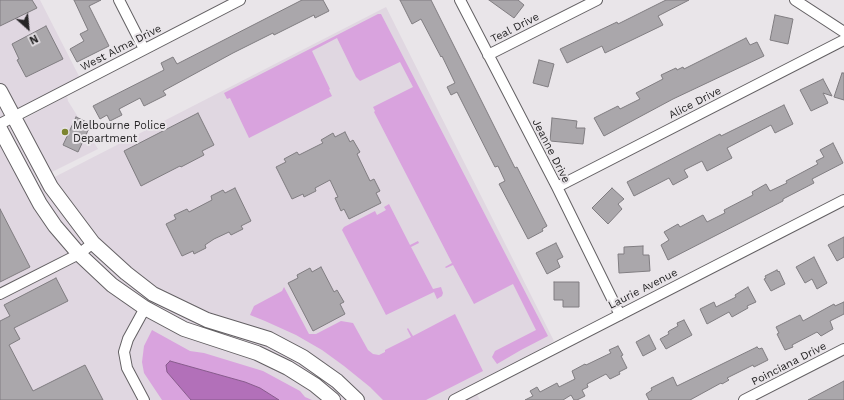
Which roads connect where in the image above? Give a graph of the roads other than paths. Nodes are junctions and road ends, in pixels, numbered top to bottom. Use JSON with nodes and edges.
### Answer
{"nodes":[{"id":1,"x":119,"y":0,"type":"edge"},
{"id":2,"x":240,"y":0,"type":"edge"},
{"id":3,"x":460,"y":0,"type":"edge"},
{"id":4,"x":597,"y":0,"type":"edge"},
{"id":5,"x":795,"y":0,"type":"edge"},
{"id":6,"x":844,"y":32,"type":"edge"},
{"id":7,"x":844,"y":40,"type":"edge"},
{"id":8,"x":144,"y":49,"type":"junction"},
{"id":9,"x":488,"y":55,"type":"junction"},
{"id":10,"x":0,"y":91,"type":"edge"},
{"id":11,"x":14,"y":117,"type":"junction"},
{"id":12,"x":0,"y":124,"type":"edge"},
{"id":13,"x":0,"y":129,"type":"edge"},
{"id":14,"x":557,"y":187,"type":"junction"},
{"id":15,"x":844,"y":200,"type":"edge"},
{"id":16,"x":93,"y":243,"type":"junction"},
{"id":17,"x":79,"y":254,"type":"junction"},
{"id":18,"x":0,"y":294,"type":"edge"},
{"id":19,"x":145,"y":308,"type":"junction"},
{"id":20,"x":620,"y":315,"type":"junction"},
{"id":21,"x":844,"y":348,"type":"edge"},
{"id":22,"x":144,"y":400,"type":"edge"},
{"id":23,"x":333,"y":400,"type":"edge"},
{"id":24,"x":357,"y":400,"type":"edge"},
{"id":25,"x":454,"y":400,"type":"edge"},
{"id":26,"x":744,"y":400,"type":"edge"}],
"edges":[{"from":1,"to":8,"type":"street"},
{"from":2,"to":8,"type":"street","name":"West Alma Drive"},
{"from":3,"to":9,"type":"street","name":"Jeanne Drive"},
{"from":4,"to":9,"type":"street","name":"Teal Drive"},
{"from":5,"to":6,"type":"street"},
{"from":7,"to":14,"type":"street","name":"Alice Drive"},
{"from":8,"to":11,"type":"street","name":"West Alma Drive"},
{"from":9,"to":14,"type":"street","name":"Jeanne Drive"},
{"from":10,"to":11,"type":"main road"},
{"from":11,"to":12,"type":"street","name":"West Alma Drive"},
{"from":11,"to":16,"type":"main road"},
{"from":13,"to":17,"type":"main road"},
{"from":14,"to":20,"type":"street","name":"Jeanne Drive"},
{"from":15,"to":20,"type":"street","name":"Laurie Avenue"},
{"from":16,"to":17,"type":"street"},
{"from":16,"to":24,"type":"main road"},
{"from":17,"to":18,"type":"street"},
{"from":17,"to":19,"type":"main road"},
{"from":19,"to":22,"type":"street"},
{"from":19,"to":23,"type":"main road"},
{"from":20,"to":25,"type":"street","name":"Laurie Avenue"},
{"from":21,"to":26,"type":"street","name":"Poinciana Drive"}]}
